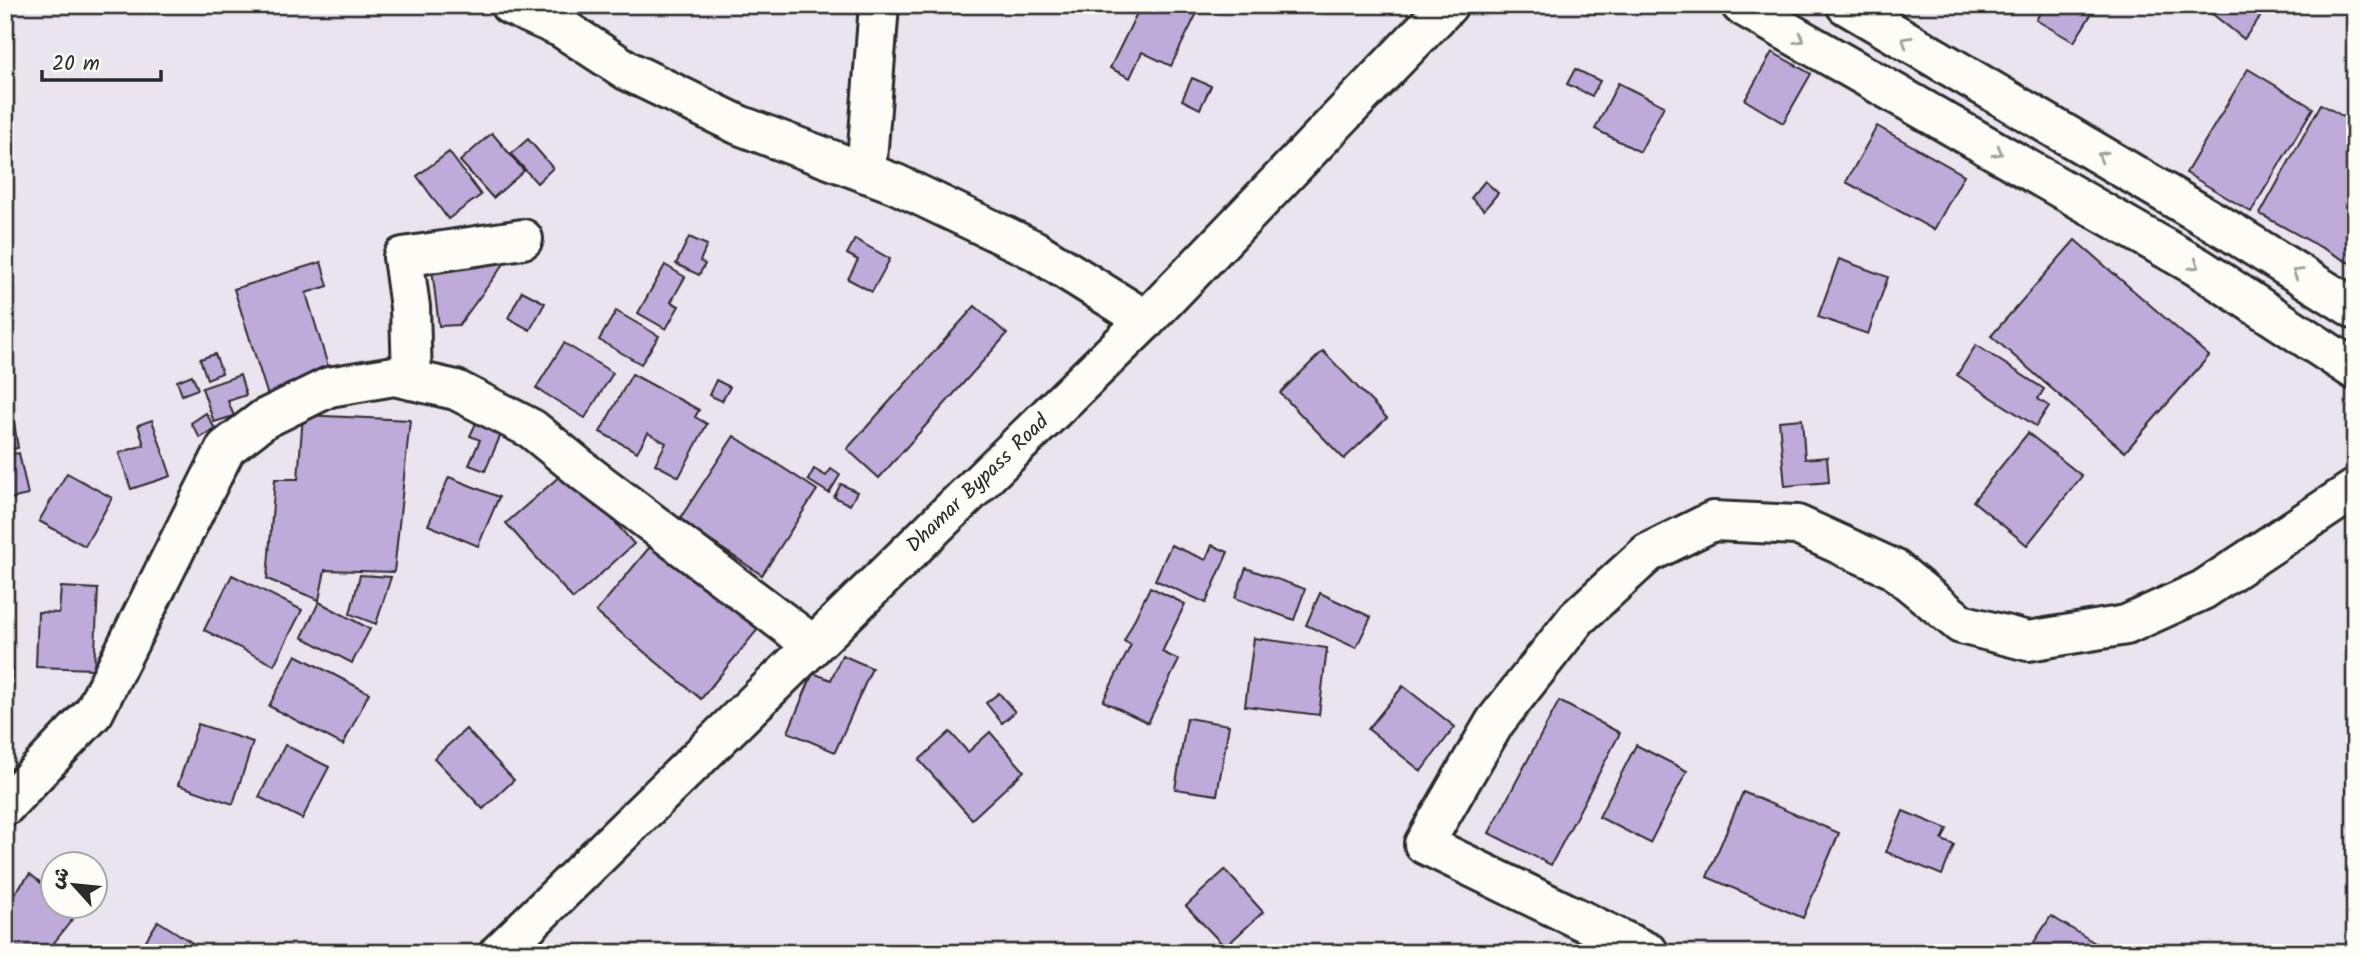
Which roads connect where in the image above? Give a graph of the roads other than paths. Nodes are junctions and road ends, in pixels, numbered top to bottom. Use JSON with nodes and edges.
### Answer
{"nodes":[{"id":1,"x":510,"y":5,"type":"edge"},
{"id":2,"x":878,"y":5,"type":"edge"},
{"id":3,"x":1448,"y":5,"type":"edge"},
{"id":4,"x":1741,"y":5,"type":"edge"},
{"id":5,"x":1846,"y":5,"type":"edge"},
{"id":6,"x":866,"y":173,"type":"junction"},
{"id":7,"x":523,"y":239,"type":"dead end"},
{"id":8,"x":2355,"y":309,"type":"edge"},
{"id":9,"x":1146,"y":320,"type":"junction"},
{"id":10,"x":2355,"y":370,"type":"edge"},
{"id":11,"x":412,"y":380,"type":"junction"},
{"id":12,"x":2355,"y":489,"type":"edge"},
{"id":13,"x":813,"y":645,"type":"junction"},
{"id":14,"x":5,"y":806,"type":"edge"},
{"id":15,"x":499,"y":953,"type":"edge"},
{"id":16,"x":1649,"y":953,"type":"edge"}],
"edges":[{"from":1,"to":6,"type":"street"},
{"from":2,"to":6,"type":"street"},
{"from":3,"to":9,"type":"street","name":"Dhamar Bypass Road"},
{"from":4,"to":10,"type":"street","one_way":true},
{"from":8,"to":5,"type":"street","one_way":true},
{"from":6,"to":9,"type":"street"},
{"from":7,"to":11,"type":"street"},
{"from":9,"to":13,"type":"street","name":"Dhamar Bypass Road"},
{"from":11,"to":13,"type":"street"},
{"from":11,"to":14,"type":"street"},
{"from":12,"to":16,"type":"street"},
{"from":13,"to":15,"type":"street","name":"Dhamar Bypass Road"}]}
